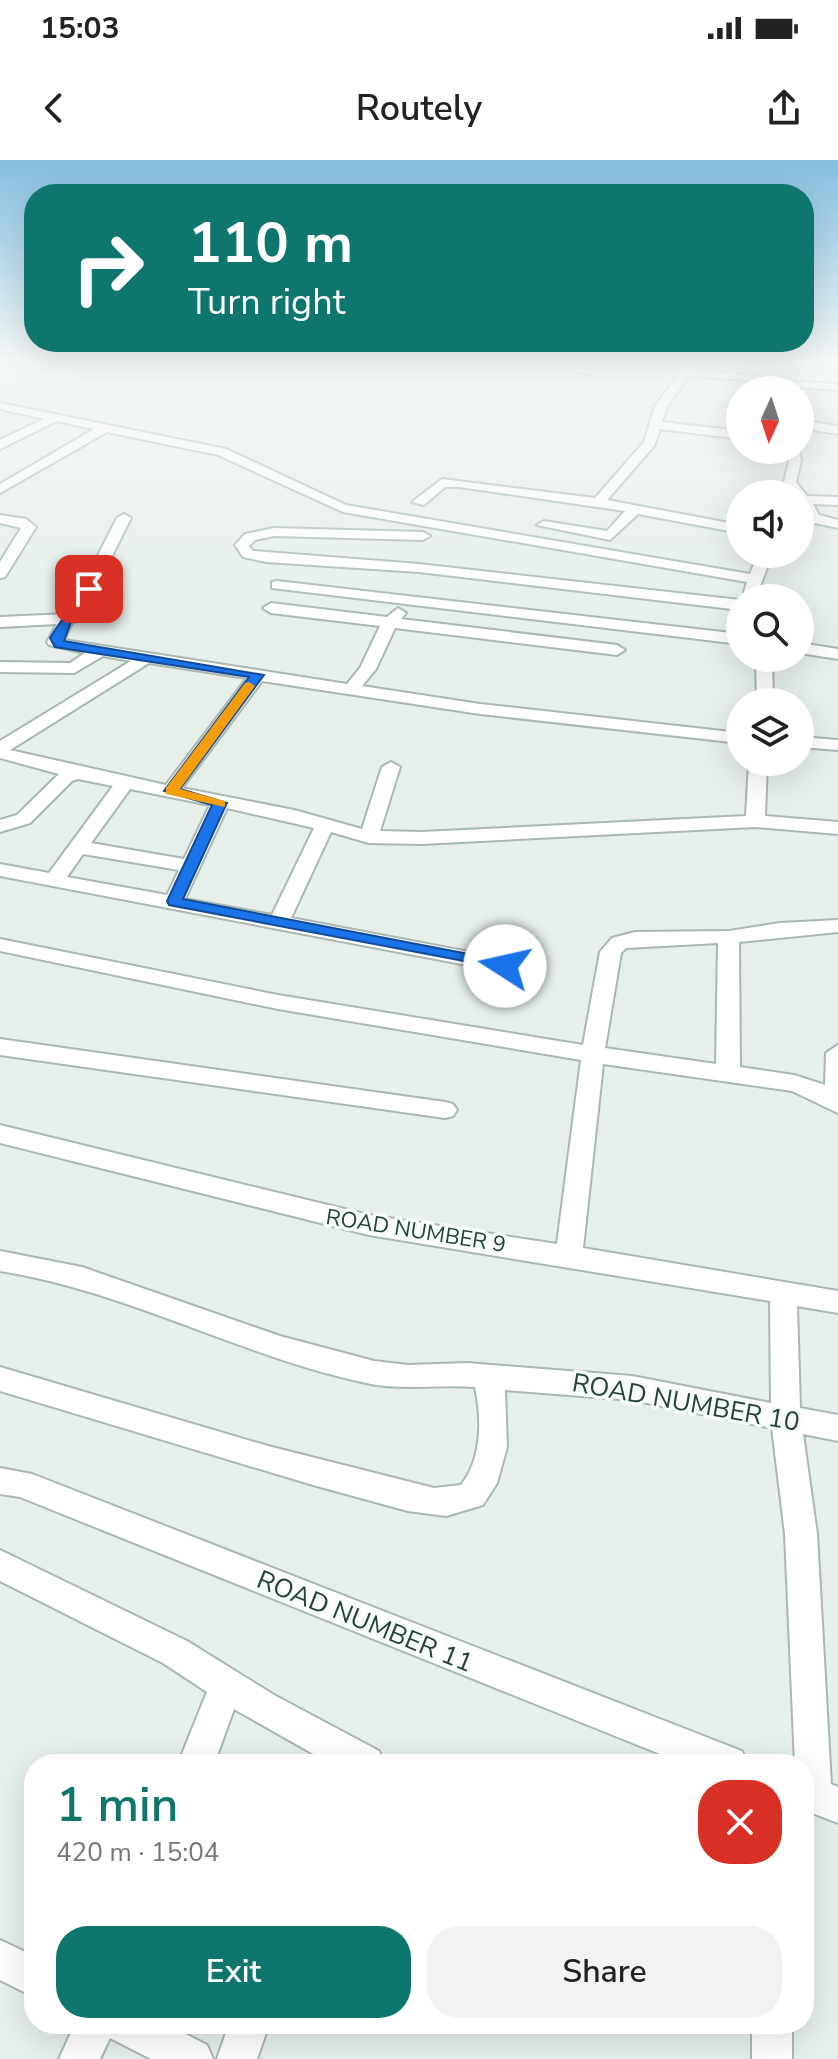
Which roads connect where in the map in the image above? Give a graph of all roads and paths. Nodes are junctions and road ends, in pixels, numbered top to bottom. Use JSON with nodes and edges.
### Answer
{"nodes":[{"id":1,"x":74,"y":446,"type":"edge"},
{"id":2,"x":178,"y":446,"type":"edge"},
{"id":3,"x":648,"y":446,"type":"edge"},
{"id":4,"x":0,"y":489,"type":"edge"},
{"id":5,"x":814,"y":498,"type":"edge"},
{"id":6,"x":838,"y":501,"type":"edge"},
{"id":7,"x":419,"y":502,"type":"dead end"},
{"id":8,"x":597,"y":503,"type":"junction"},
{"id":9,"x":633,"y":511,"type":"junction"},
{"id":10,"x":124,"y":518,"type":"dead end"},
{"id":11,"x":814,"y":518,"type":"edge"},
{"id":12,"x":0,"y":519,"type":"edge"},
{"id":13,"x":838,"y":524,"type":"edge"},
{"id":14,"x":544,"y":525,"type":"dead end"},
{"id":15,"x":726,"y":527,"type":"edge"},
{"id":16,"x":428,"y":530,"type":"junction"},
{"id":17,"x":419,"y":568,"type":"junction"},
{"id":18,"x":758,"y":568,"type":"edge"},
{"id":19,"x":0,"y":574,"type":"edge"},
{"id":20,"x":753,"y":579,"type":"junction"},
{"id":21,"x":752,"y":584,"type":"edge"},
{"id":22,"x":277,"y":585,"type":"dead end"},
{"id":23,"x":409,"y":599,"type":"junction"},
{"id":24,"x":726,"y":603,"type":"edge"},
{"id":25,"x":271,"y":608,"type":"dead end"},
{"id":26,"x":66,"y":620,"type":"junction"},
{"id":27,"x":390,"y":621,"type":"junction"},
{"id":28,"x":0,"y":622,"type":"edge"},
{"id":29,"x":726,"y":637,"type":"edge"},
{"id":30,"x":101,"y":650,"type":"junction"},
{"id":31,"x":617,"y":650,"type":"dead end"},
{"id":32,"x":814,"y":650,"type":"edge"},
{"id":33,"x":838,"y":654,"type":"edge"},
{"id":34,"x":150,"y":656,"type":"junction"},
{"id":35,"x":0,"y":667,"type":"edge"},
{"id":36,"x":258,"y":675,"type":"junction"},
{"id":37,"x":350,"y":690,"type":"junction"},
{"id":38,"x":726,"y":737,"type":"edge"},
{"id":39,"x":814,"y":743,"type":"edge"},
{"id":40,"x":838,"y":745,"type":"edge"},
{"id":41,"x":0,"y":751,"type":"edge"},
{"id":42,"x":391,"y":767,"type":"dead end"},
{"id":43,"x":77,"y":773,"type":"junction"},
{"id":44,"x":757,"y":776,"type":"edge"},
{"id":45,"x":126,"y":781,"type":"junction"},
{"id":46,"x":171,"y":791,"type":"junction"},
{"id":47,"x":220,"y":803,"type":"junction"},
{"id":48,"x":755,"y":821,"type":"junction"},
{"id":49,"x":325,"y":825,"type":"junction"},
{"id":50,"x":0,"y":826,"type":"edge"},
{"id":51,"x":838,"y":828,"type":"edge"},
{"id":52,"x":369,"y":837,"type":"junction"},
{"id":53,"x":78,"y":847,"type":"junction"},
{"id":54,"x":191,"y":866,"type":"junction"},
{"id":55,"x":0,"y":870,"type":"edge"},
{"id":56,"x":55,"y":879,"type":"junction"},
{"id":57,"x":174,"y":901,"type":"junction"},
{"id":58,"x":278,"y":923,"type":"junction"},
{"id":59,"x":838,"y":926,"type":"edge"},
{"id":60,"x":729,"y":937,"type":"junction"},
{"id":61,"x":0,"y":945,"type":"edge"},
{"id":62,"x":530,"y":970,"type":"dead end"},
{"id":63,"x":0,"y":1047,"type":"edge"},
{"id":64,"x":838,"y":1053,"type":"edge"},
{"id":65,"x":593,"y":1054,"type":"junction"},
{"id":66,"x":728,"y":1074,"type":"junction"},
{"id":67,"x":837,"y":1104,"type":"edge"},
{"id":68,"x":445,"y":1110,"type":"dead end"},
{"id":69,"x":0,"y":1134,"type":"edge"},
{"id":70,"x":569,"y":1256,"type":"junction"},
{"id":71,"x":0,"y":1261,"type":"edge"},
{"id":72,"x":783,"y":1292,"type":"junction"},
{"id":73,"x":838,"y":1302,"type":"edge"},
{"id":74,"x":486,"y":1377,"type":"junction"},
{"id":75,"x":0,"y":1379,"type":"edge"},
{"id":76,"x":786,"y":1418,"type":"junction"},
{"id":77,"x":838,"y":1428,"type":"edge"},
{"id":78,"x":0,"y":1481,"type":"edge"},
{"id":79,"x":0,"y":1565,"type":"edge"},
{"id":80,"x":227,"y":1684,"type":"junction"},
{"id":81,"x":200,"y":1754,"type":"edge"},
{"id":82,"x":342,"y":1754,"type":"edge"},
{"id":83,"x":704,"y":1754,"type":"edge"},
{"id":84,"x":819,"y":1797,"type":"edge"},
{"id":85,"x":0,"y":1959,"type":"edge"},
{"id":86,"x":24,"y":1972,"type":"edge"},
{"id":87,"x":91,"y":2034,"type":"edge"},
{"id":88,"x":144,"y":2034,"type":"edge"},
{"id":89,"x":246,"y":2034,"type":"edge"},
{"id":90,"x":772,"y":2034,"type":"edge"},
{"id":91,"x":79,"y":2059,"type":"edge"},
{"id":92,"x":193,"y":2059,"type":"edge"},
{"id":93,"x":237,"y":2059,"type":"edge"},
{"id":94,"x":772,"y":2059,"type":"edge"}],
"edges":[{"from":1,"to":4,"type":"street"},
{"from":2,"to":16,"type":"street"},
{"from":3,"to":8,"type":"street"},
{"from":5,"to":6,"type":"street"},
{"from":7,"to":8,"type":"street"},
{"from":8,"to":9,"type":"street"},
{"from":9,"to":14,"type":"street"},
{"from":9,"to":15,"type":"street"},
{"from":10,"to":26,"type":"street"},
{"from":11,"to":13,"type":"street"},
{"from":12,"to":19,"type":"street"},
{"from":16,"to":17,"type":"street"},
{"from":16,"to":17,"type":"street"},
{"from":16,"to":20,"type":"street"},
{"from":17,"to":23,"type":"street"},
{"from":17,"to":24,"type":"street"},
{"from":18,"to":20,"type":"street"},
{"from":20,"to":21,"type":"street"},
{"from":22,"to":23,"type":"street"},
{"from":23,"to":27,"type":"street"},
{"from":23,"to":29,"type":"street"},
{"from":25,"to":27,"type":"street"},
{"from":26,"to":28,"type":"street"},
{"from":26,"to":30,"type":"street"},
{"from":27,"to":31,"type":"street"},
{"from":27,"to":37,"type":"street"},
{"from":30,"to":34,"type":"street"},
{"from":30,"to":35,"type":"street"},
{"from":32,"to":33,"type":"street"},
{"from":34,"to":36,"type":"street"},
{"from":34,"to":41,"type":"street"},
{"from":36,"to":37,"type":"street"},
{"from":36,"to":46,"type":"street"},
{"from":37,"to":38,"type":"street"},
{"from":39,"to":40,"type":"street"},
{"from":41,"to":43,"type":"street"},
{"from":42,"to":52,"type":"street"},
{"from":43,"to":45,"type":"street"},
{"from":43,"to":50,"type":"street"},
{"from":44,"to":48,"type":"street"},
{"from":45,"to":46,"type":"street"},
{"from":45,"to":53,"type":"street"},
{"from":46,"to":47,"type":"street"},
{"from":47,"to":49,"type":"street"},
{"from":47,"to":54,"type":"street"},
{"from":48,"to":51,"type":"street"},
{"from":48,"to":52,"type":"street"},
{"from":49,"to":52,"type":"street"},
{"from":49,"to":58,"type":"street"},
{"from":53,"to":54,"type":"street"},
{"from":53,"to":56,"type":"street"},
{"from":54,"to":57,"type":"street"},
{"from":55,"to":56,"type":"street"},
{"from":56,"to":57,"type":"street"},
{"from":57,"to":58,"type":"street"},
{"from":58,"to":62,"type":"street"},
{"from":59,"to":60,"type":"street"},
{"from":60,"to":65,"type":"street"},
{"from":60,"to":66,"type":"street"},
{"from":61,"to":65,"type":"street"},
{"from":63,"to":68,"type":"street"},
{"from":64,"to":67,"type":"street"},
{"from":65,"to":66,"type":"street"},
{"from":65,"to":70,"type":"street"},
{"from":66,"to":67,"type":"street"},
{"from":69,"to":70,"type":"street","name":"ROAD NUMBER 9"},
{"from":70,"to":72,"type":"street","name":"ROAD NUMBER 9"},
{"from":71,"to":74,"type":"street","name":"ROAD NUMBER 10"},
{"from":72,"to":73,"type":"street","name":"ROAD NUMBER 9"},
{"from":72,"to":76,"type":"street"},
{"from":74,"to":75,"type":"street"},
{"from":74,"to":76,"type":"street","name":"ROAD NUMBER 10"},
{"from":76,"to":77,"type":"street","name":"ROAD NUMBER 10"},
{"from":76,"to":84,"type":"street"},
{"from":78,"to":83,"type":"street","name":"ROAD NUMBER 11"},
{"from":79,"to":80,"type":"street"},
{"from":80,"to":81,"type":"street"},
{"from":80,"to":82,"type":"street"},
{"from":85,"to":86,"type":"street"},
{"from":87,"to":91,"type":"street"},
{"from":88,"to":92,"type":"street"},
{"from":89,"to":93,"type":"street"},
{"from":90,"to":94,"type":"street"}]}
